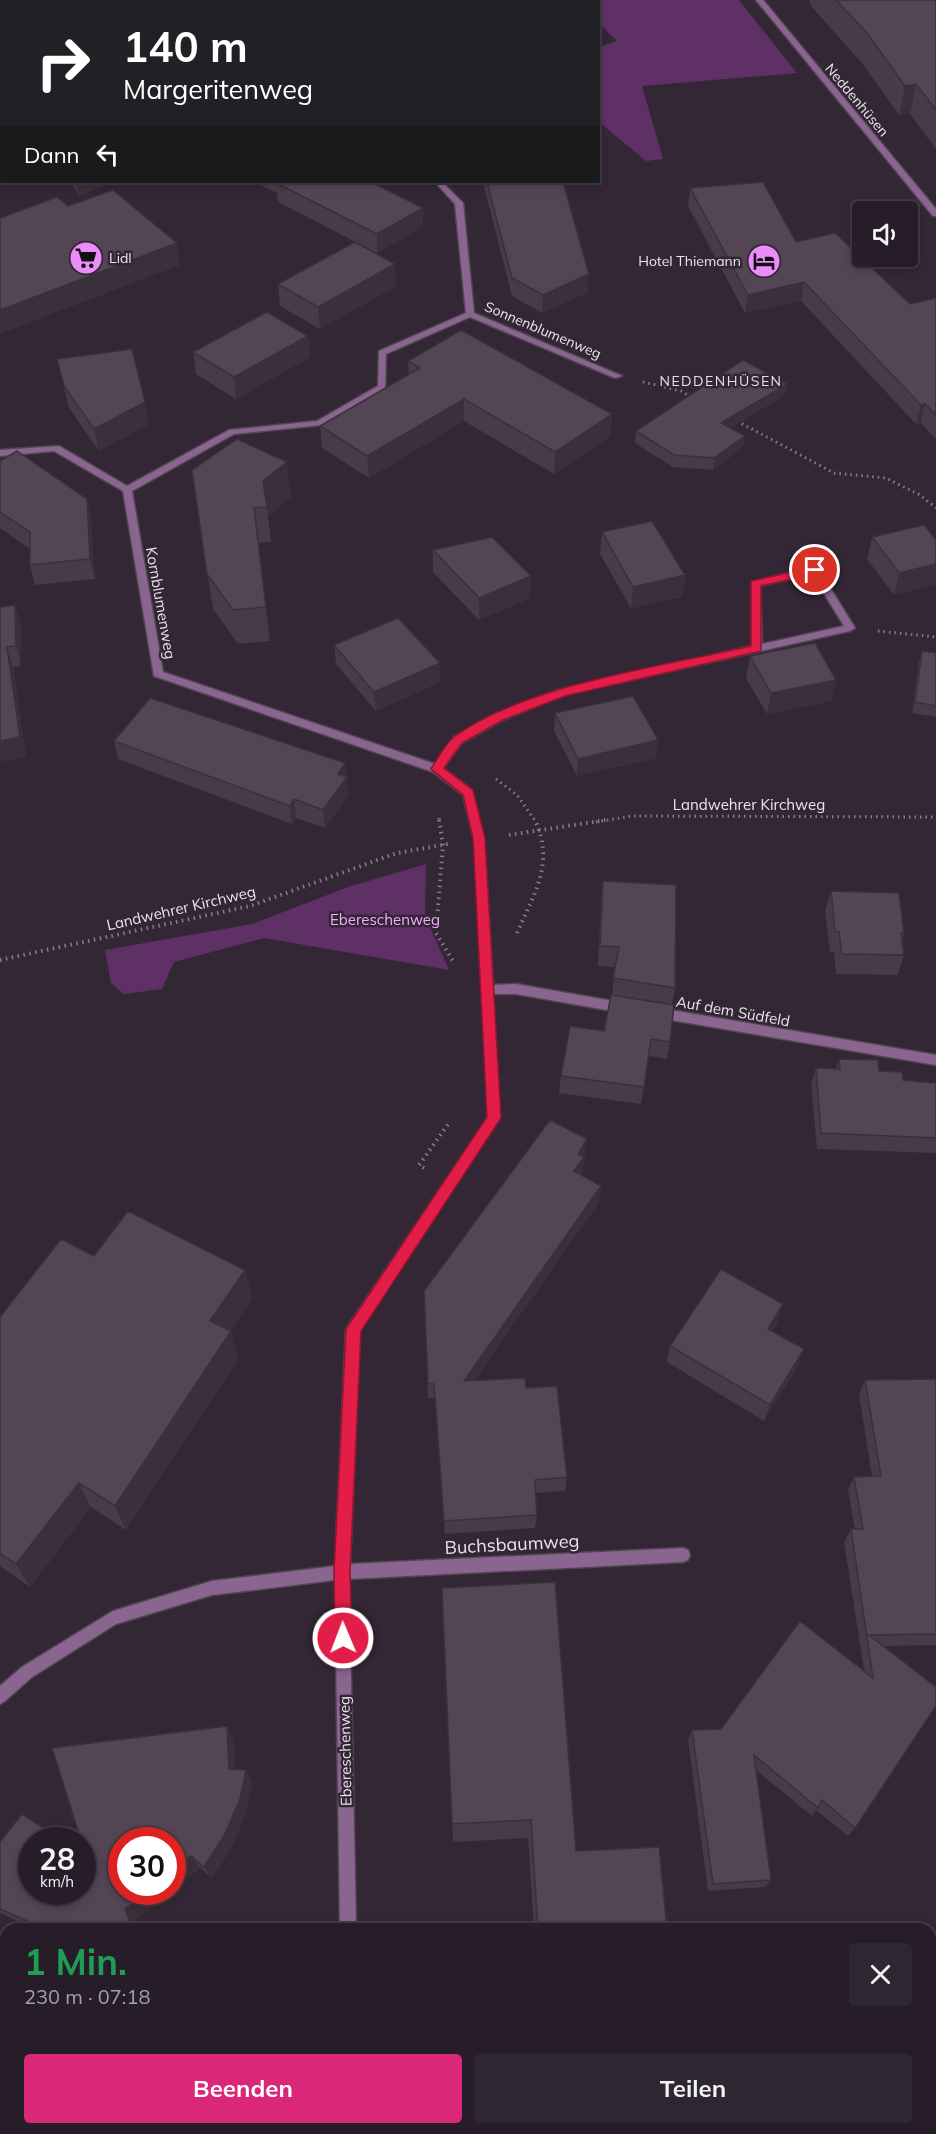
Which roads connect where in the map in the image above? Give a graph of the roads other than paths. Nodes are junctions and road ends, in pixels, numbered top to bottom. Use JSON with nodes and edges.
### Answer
{"nodes":[{"id":1,"x":759,"y":0,"type":"edge"},
{"id":2,"x":439,"y":183,"type":"edge"},
{"id":3,"x":936,"y":214,"type":"edge"},
{"id":4,"x":470,"y":314,"type":"junction"},
{"id":5,"x":618,"y":376,"type":"road end"},
{"id":6,"x":0,"y":453,"type":"edge"},
{"id":7,"x":128,"y":490,"type":"junction"},
{"id":8,"x":757,"y":649,"type":"junction"},
{"id":9,"x":437,"y":769,"type":"junction"},
{"id":10,"x":489,"y":990,"type":"junction"},
{"id":11,"x":936,"y":1060,"type":"edge"},
{"id":12,"x":683,"y":1555,"type":"dead end"},
{"id":13,"x":342,"y":1572,"type":"junction"},
{"id":14,"x":0,"y":1696,"type":"edge"},
{"id":15,"x":348,"y":1923,"type":"edge"}],
"edges":[{"from":1,"to":3,"type":"street","name":"Neddenhüsen"},
{"from":2,"to":4,"type":"street"},
{"from":4,"to":5,"type":"street","name":"Sonnenblumenweg"},
{"from":4,"to":7,"type":"street","name":"Sonnenblumenweg"},
{"from":6,"to":7,"type":"street"},
{"from":7,"to":9,"type":"street","name":"Kornblumenweg"},
{"from":8,"to":8,"type":"street"},
{"from":8,"to":9,"type":"street"},
{"from":9,"to":10,"type":"street","name":"Ebereschenweg"},
{"from":10,"to":11,"type":"street","name":"Auf dem Südfeld"},
{"from":10,"to":13,"type":"street","name":"Ebereschenweg"},
{"from":12,"to":13,"type":"street","name":"Buchsbaumweg"},
{"from":13,"to":14,"type":"street","name":"Buchsbaumweg"},
{"from":13,"to":15,"type":"street","name":"Ebereschenweg"}]}
